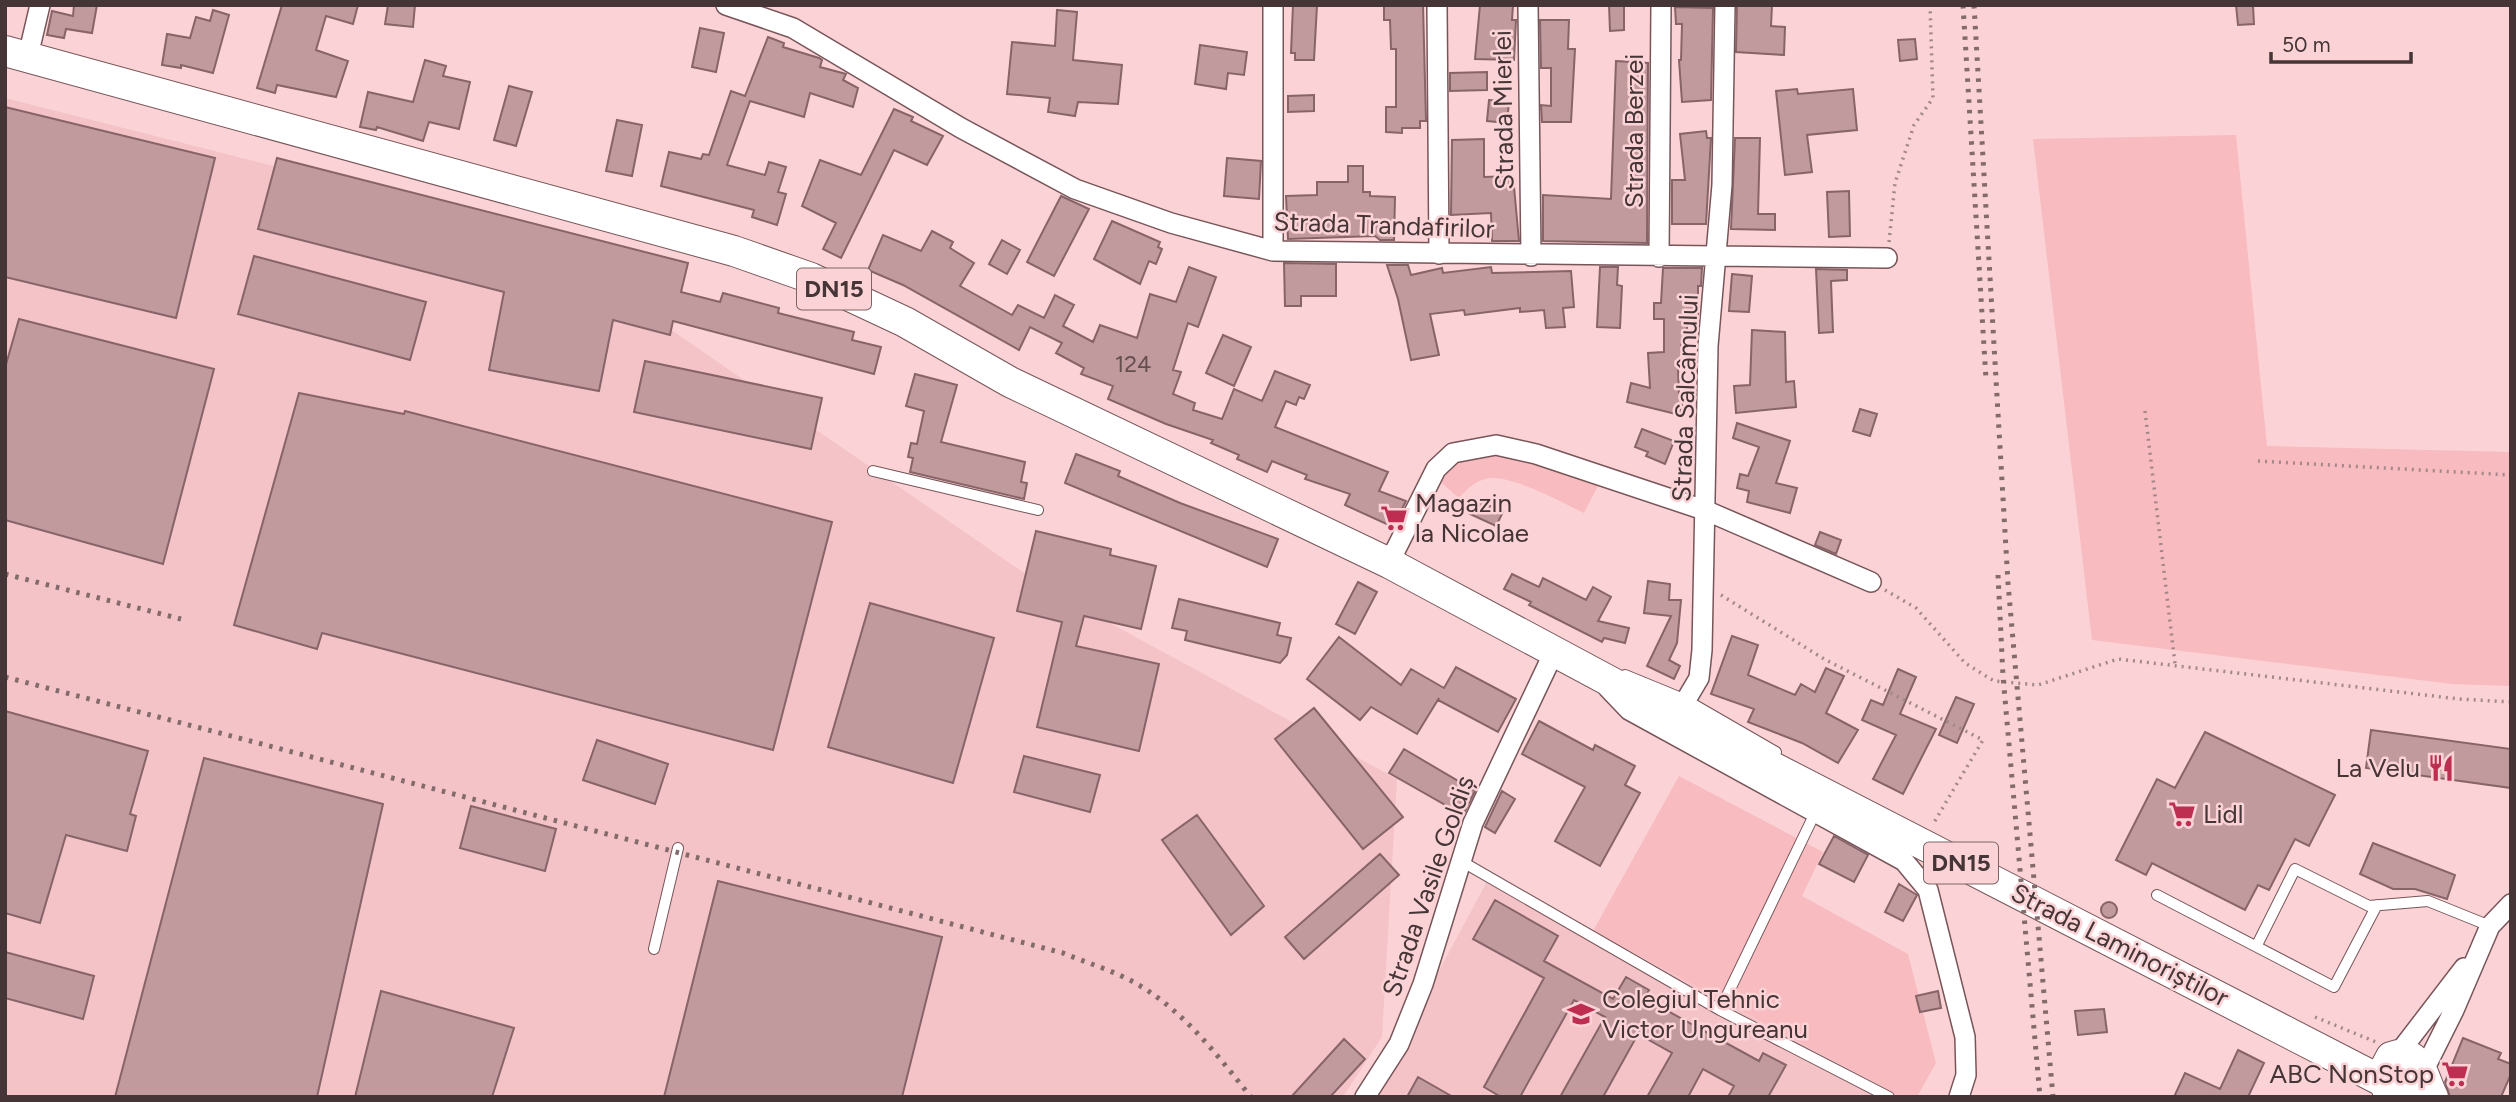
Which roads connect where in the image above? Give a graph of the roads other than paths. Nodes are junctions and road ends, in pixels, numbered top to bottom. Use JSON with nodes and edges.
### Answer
{"nodes":[{"id":1,"x":40,"y":5,"type":"edge"},
{"id":2,"x":726,"y":5,"type":"edge"},
{"id":3,"x":1273,"y":5,"type":"edge"},
{"id":4,"x":1437,"y":5,"type":"edge"},
{"id":5,"x":1528,"y":5,"type":"edge"},
{"id":6,"x":1661,"y":5,"type":"edge"},
{"id":7,"x":1725,"y":5,"type":"edge"},
{"id":8,"x":17,"y":54,"type":"edge"},
{"id":9,"x":1273,"y":251,"type":"junction"},
{"id":10,"x":1439,"y":254,"type":"junction"},
{"id":11,"x":1531,"y":256,"type":"junction"},
{"id":12,"x":1659,"y":257,"type":"junction"},
{"id":13,"x":1717,"y":257,"type":"junction"},
{"id":14,"x":1887,"y":258,"type":"road end"},
{"id":15,"x":873,"y":471,"type":"dead end"},
{"id":16,"x":1038,"y":510,"type":"dead end"},
{"id":17,"x":1707,"y":512,"type":"junction"},
{"id":18,"x":1389,"y":563,"type":"junction"},
{"id":19,"x":1871,"y":582,"type":"road end"},
{"id":20,"x":1553,"y":652,"type":"junction"},
{"id":21,"x":1604,"y":678,"type":"junction"},
{"id":22,"x":1691,"y":713,"type":"junction"},
{"id":23,"x":1782,"y":756,"type":"dead end"},
{"id":24,"x":1820,"y":802,"type":"junction"},
{"id":25,"x":678,"y":848,"type":"dead end"},
{"id":26,"x":1460,"y":861,"type":"junction"},
{"id":27,"x":2157,"y":895,"type":"dead end"},
{"id":28,"x":2511,"y":904,"type":"edge"},
{"id":29,"x":2377,"y":905,"type":"junction"},
{"id":30,"x":2490,"y":926,"type":"junction"},
{"id":31,"x":2257,"y":945,"type":"junction"},
{"id":32,"x":2480,"y":948,"type":"junction"},
{"id":33,"x":654,"y":949,"type":"dead end"},
{"id":34,"x":1720,"y":1010,"type":"junction"},
{"id":35,"x":2398,"y":1083,"type":"edge"},
{"id":36,"x":1365,"y":1097,"type":"edge"},
{"id":37,"x":1889,"y":1097,"type":"edge"},
{"id":38,"x":1959,"y":1097,"type":"edge"}],
"edges":[{"from":1,"to":8,"type":"street"},
{"from":2,"to":9,"type":"street","name":"Strada Trandafirilor"},
{"from":3,"to":9,"type":"street"},
{"from":4,"to":10,"type":"street"},
{"from":5,"to":11,"type":"street","name":"Strada Mierlei"},
{"from":6,"to":12,"type":"street","name":"Strada Berzei"},
{"from":7,"to":13,"type":"street","name":"Strada Salcâmului"},
{"from":8,"to":18,"type":"main road","number":"DN15"},
{"from":9,"to":10,"type":"street","name":"Strada Trandafirilor"},
{"from":10,"to":11,"type":"street","name":"Strada Trandafirilor"},
{"from":11,"to":12,"type":"street","name":"Strada Trandafirilor"},
{"from":12,"to":13,"type":"street","name":"Strada Trandafirilor"},
{"from":13,"to":14,"type":"street","name":"Strada Trandafirilor"},
{"from":13,"to":17,"type":"street","name":"Strada Salcâmului"},
{"from":15,"to":16,"type":"lane"},
{"from":17,"to":18,"type":"street"},
{"from":17,"to":19,"type":"street"},
{"from":17,"to":22,"type":"street","name":"Strada Salcâmului"},
{"from":18,"to":20,"type":"main road","number":"DN15"},
{"from":20,"to":21,"type":"main road","number":"DN15"},
{"from":20,"to":26,"type":"street","name":"Strada Vasile Goldiș"},
{"from":21,"to":22,"type":"main road","number":"DN15"},
{"from":21,"to":24,"type":"street"},
{"from":22,"to":23,"type":"lane"},
{"from":22,"to":24,"type":"main road","name":"Strada Laminoriștilor","number":"DN15"},
{"from":24,"to":34,"type":"lane"},
{"from":24,"to":35,"type":"main road","name":"Strada Laminoriștilor","number":"DN15"},
{"from":24,"to":38,"type":"street"},
{"from":25,"to":33,"type":"lane"},
{"from":26,"to":34,"type":"lane"},
{"from":26,"to":36,"type":"street","name":"Strada Vasile Goldiș"},
{"from":27,"to":31,"type":"lane"},
{"from":28,"to":30,"type":"street"},
{"from":29,"to":30,"type":"lane"},
{"from":29,"to":31,"type":"lane"},
{"from":29,"to":31,"type":"lane"},
{"from":30,"to":32,"type":"street"},
{"from":32,"to":35,"type":"street"},
{"from":32,"to":35,"type":"street"},
{"from":34,"to":37,"type":"lane"}]}
